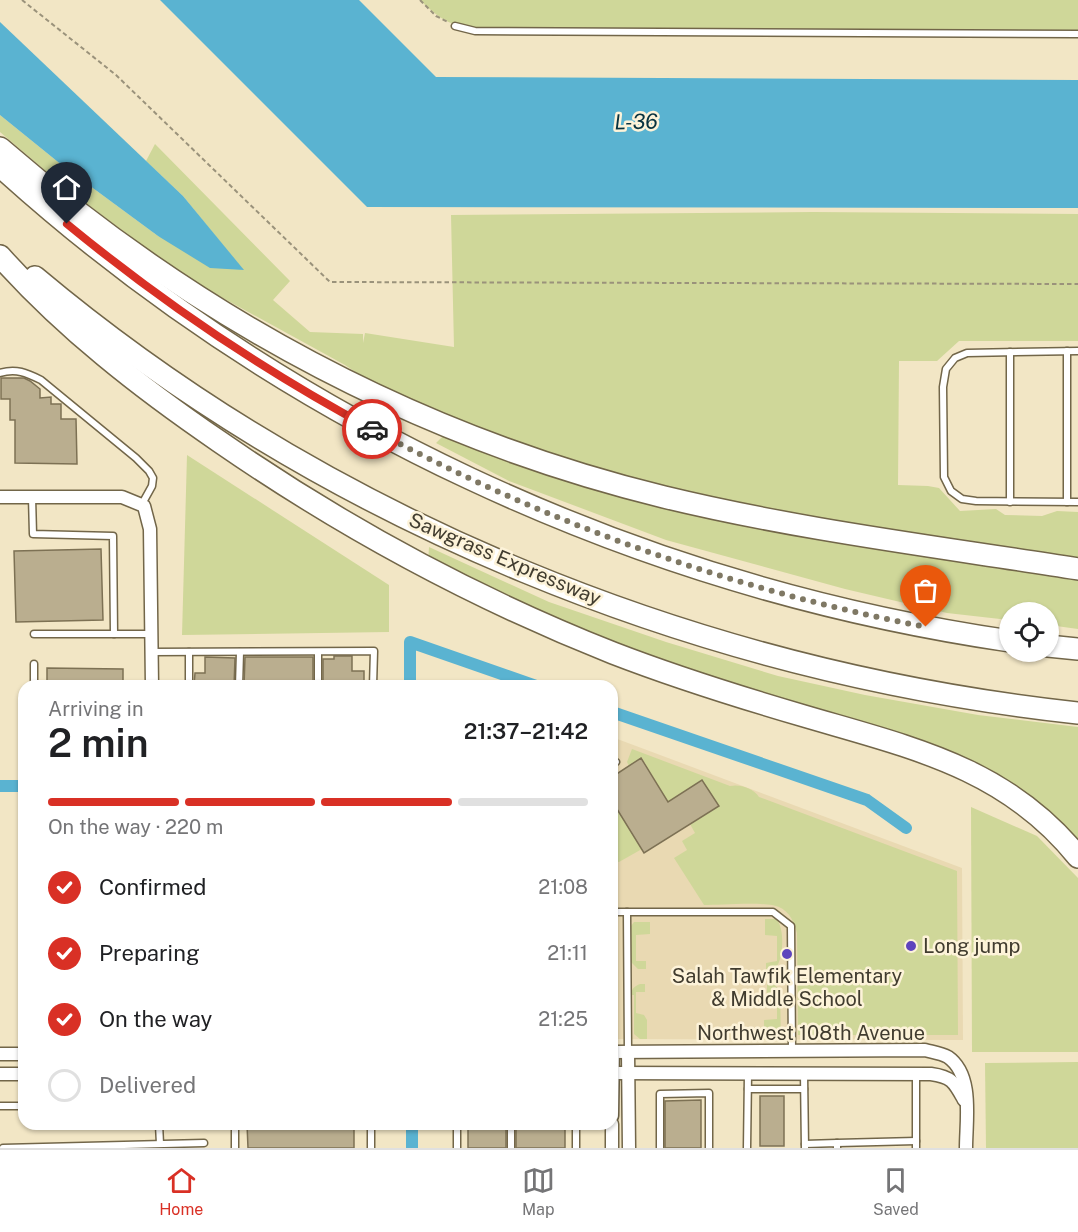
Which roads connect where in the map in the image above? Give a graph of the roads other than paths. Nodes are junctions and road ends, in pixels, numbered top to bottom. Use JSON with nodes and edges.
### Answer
{"nodes":[{"id":1,"x":455,"y":26,"type":"road end"},
{"id":2,"x":1078,"y":34,"type":"edge"},
{"id":3,"x":0,"y":148,"type":"edge"},
{"id":4,"x":0,"y":166,"type":"edge"},
{"id":5,"x":0,"y":248,"type":"edge"},
{"id":6,"x":0,"y":256,"type":"edge"},
{"id":7,"x":1067,"y":351,"type":"junction"},
{"id":8,"x":1078,"y":351,"type":"edge"},
{"id":9,"x":1010,"y":352,"type":"junction"},
{"id":10,"x":0,"y":373,"type":"edge"},
{"id":11,"x":0,"y":497,"type":"edge"},
{"id":12,"x":32,"y":497,"type":"junction"},
{"id":13,"x":1010,"y":502,"type":"junction"},
{"id":14,"x":1067,"y":502,"type":"junction"},
{"id":15,"x":1078,"y":502,"type":"edge"},
{"id":16,"x":143,"y":505,"type":"junction"},
{"id":17,"x":1078,"y":569,"type":"edge"},
{"id":18,"x":34,"y":634,"type":"dead end"},
{"id":19,"x":114,"y":634,"type":"junction"},
{"id":20,"x":151,"y":634,"type":"junction"},
{"id":21,"x":999,"y":639,"type":"edge"},
{"id":22,"x":1059,"y":647,"type":"edge"},
{"id":23,"x":1078,"y":649,"type":"edge"},
{"id":24,"x":318,"y":651,"type":"junction"},
{"id":25,"x":151,"y":652,"type":"junction"},
{"id":26,"x":189,"y":652,"type":"junction"},
{"id":27,"x":240,"y":652,"type":"junction"},
{"id":28,"x":34,"y":664,"type":"dead end"},
{"id":29,"x":34,"y":680,"type":"edge"},
{"id":30,"x":152,"y":680,"type":"edge"},
{"id":31,"x":189,"y":680,"type":"edge"},
{"id":32,"x":239,"y":680,"type":"edge"},
{"id":33,"x":318,"y":680,"type":"edge"},
{"id":34,"x":373,"y":680,"type":"edge"},
{"id":35,"x":1078,"y":713,"type":"edge"},
{"id":36,"x":1078,"y":857,"type":"edge"},
{"id":37,"x":618,"y":912,"type":"edge"},
{"id":38,"x":627,"y":912,"type":"junction"},
{"id":39,"x":792,"y":1051,"type":"junction"},
{"id":40,"x":618,"y":1052,"type":"edge"},
{"id":41,"x":628,"y":1052,"type":"junction"},
{"id":42,"x":0,"y":1054,"type":"edge"},
{"id":43,"x":18,"y":1054,"type":"edge"},
{"id":44,"x":628,"y":1072,"type":"junction"},
{"id":45,"x":618,"y":1073,"type":"edge"},
{"id":46,"x":748,"y":1073,"type":"junction"},
{"id":47,"x":804,"y":1073,"type":"junction"},
{"id":48,"x":0,"y":1074,"type":"edge"},
{"id":49,"x":18,"y":1074,"type":"edge"},
{"id":50,"x":916,"y":1074,"type":"junction"},
{"id":51,"x":748,"y":1089,"type":"junction"},
{"id":52,"x":804,"y":1089,"type":"junction"},
{"id":53,"x":966,"y":1103,"type":"junction"},
{"id":54,"x":0,"y":1106,"type":"edge"},
{"id":55,"x":18,"y":1106,"type":"edge"},
{"id":56,"x":159,"y":1130,"type":"edge"},
{"id":57,"x":234,"y":1130,"type":"edge"},
{"id":58,"x":371,"y":1130,"type":"edge"},
{"id":59,"x":457,"y":1130,"type":"edge"},
{"id":60,"x":511,"y":1130,"type":"edge"},
{"id":61,"x":576,"y":1130,"type":"edge"},
{"id":62,"x":612,"y":1130,"type":"edge"},
{"id":63,"x":204,"y":1143,"type":"dead end"},
{"id":64,"x":160,"y":1144,"type":"junction"},
{"id":65,"x":916,"y":1145,"type":"edge"},
{"id":66,"x":805,"y":1146,"type":"edge"},
{"id":67,"x":837,"y":1146,"type":"edge"},
{"id":68,"x":3,"y":1148,"type":"edge"},
{"id":69,"x":235,"y":1148,"type":"edge"},
{"id":70,"x":371,"y":1148,"type":"edge"},
{"id":71,"x":457,"y":1148,"type":"edge"},
{"id":72,"x":511,"y":1148,"type":"edge"},
{"id":73,"x":576,"y":1148,"type":"edge"},
{"id":74,"x":612,"y":1148,"type":"edge"},
{"id":75,"x":629,"y":1148,"type":"edge"},
{"id":76,"x":660,"y":1148,"type":"edge"},
{"id":77,"x":709,"y":1148,"type":"edge"},
{"id":78,"x":747,"y":1148,"type":"edge"},
{"id":79,"x":966,"y":1148,"type":"edge"}],
"edges":[{"from":1,"to":2,"type":"lane"},
{"from":3,"to":17,"type":"highway"},
{"from":4,"to":21,"type":"highway"},
{"from":5,"to":35,"type":"highway","name":"Sawgrass Expressway"},
{"from":6,"to":36,"type":"highway"},
{"from":7,"to":8,"type":"lane"},
{"from":7,"to":9,"type":"lane"},
{"from":7,"to":14,"type":"lane"},
{"from":9,"to":13,"type":"lane"},
{"from":9,"to":13,"type":"lane"},
{"from":10,"to":16,"type":"lane"},
{"from":11,"to":12,"type":"street"},
{"from":12,"to":16,"type":"street"},
{"from":12,"to":19,"type":"lane"},
{"from":13,"to":14,"type":"lane"},
{"from":14,"to":15,"type":"lane"},
{"from":16,"to":20,"type":"street"},
{"from":18,"to":19,"type":"lane"},
{"from":19,"to":20,"type":"lane"},
{"from":20,"to":25,"type":"street"},
{"from":22,"to":23,"type":"highway"},
{"from":24,"to":27,"type":"lane"},
{"from":24,"to":33,"type":"lane"},
{"from":24,"to":34,"type":"lane"},
{"from":25,"to":26,"type":"lane"},
{"from":25,"to":30,"type":"street"},
{"from":26,"to":27,"type":"lane"},
{"from":26,"to":31,"type":"lane"},
{"from":27,"to":32,"type":"lane"},
{"from":28,"to":29,"type":"lane"},
{"from":37,"to":38,"type":"lane"},
{"from":38,"to":39,"type":"lane"},
{"from":38,"to":41,"type":"lane"},
{"from":39,"to":41,"type":"street","name":"Northwest 108th Avenue"},
{"from":39,"to":53,"type":"street","name":"Northwest 108th Avenue"},
{"from":40,"to":41,"type":"street","name":"Northwest 108th Avenue"},
{"from":41,"to":44,"type":"street"},
{"from":42,"to":43,"type":"street"},
{"from":44,"to":45,"type":"street","name":"Northwest 108th Avenue"},
{"from":44,"to":46,"type":"street","name":"Northwest 108th Avenue"},
{"from":44,"to":75,"type":"street"},
{"from":46,"to":47,"type":"street","name":"Northwest 108th Avenue"},
{"from":46,"to":51,"type":"lane"},
{"from":47,"to":50,"type":"street","name":"Northwest 108th Avenue"},
{"from":47,"to":52,"type":"lane"},
{"from":48,"to":49,"type":"street"},
{"from":50,"to":53,"type":"street","name":"Northwest 108th Avenue"},
{"from":50,"to":65,"type":"lane"},
{"from":51,"to":52,"type":"lane"},
{"from":51,"to":78,"type":"lane"},
{"from":52,"to":66,"type":"lane"},
{"from":53,"to":79,"type":"street"},
{"from":54,"to":55,"type":"lane"},
{"from":56,"to":64,"type":"lane"},
{"from":57,"to":69,"type":"lane"},
{"from":58,"to":70,"type":"lane"},
{"from":59,"to":71,"type":"lane"},
{"from":60,"to":72,"type":"lane"},
{"from":61,"to":73,"type":"lane"},
{"from":62,"to":74,"type":"street"},
{"from":63,"to":64,"type":"lane"},
{"from":64,"to":68,"type":"lane"},
{"from":65,"to":67,"type":"lane"},
{"from":66,"to":67,"type":"lane"},
{"from":76,"to":77,"type":"lane"}]}
